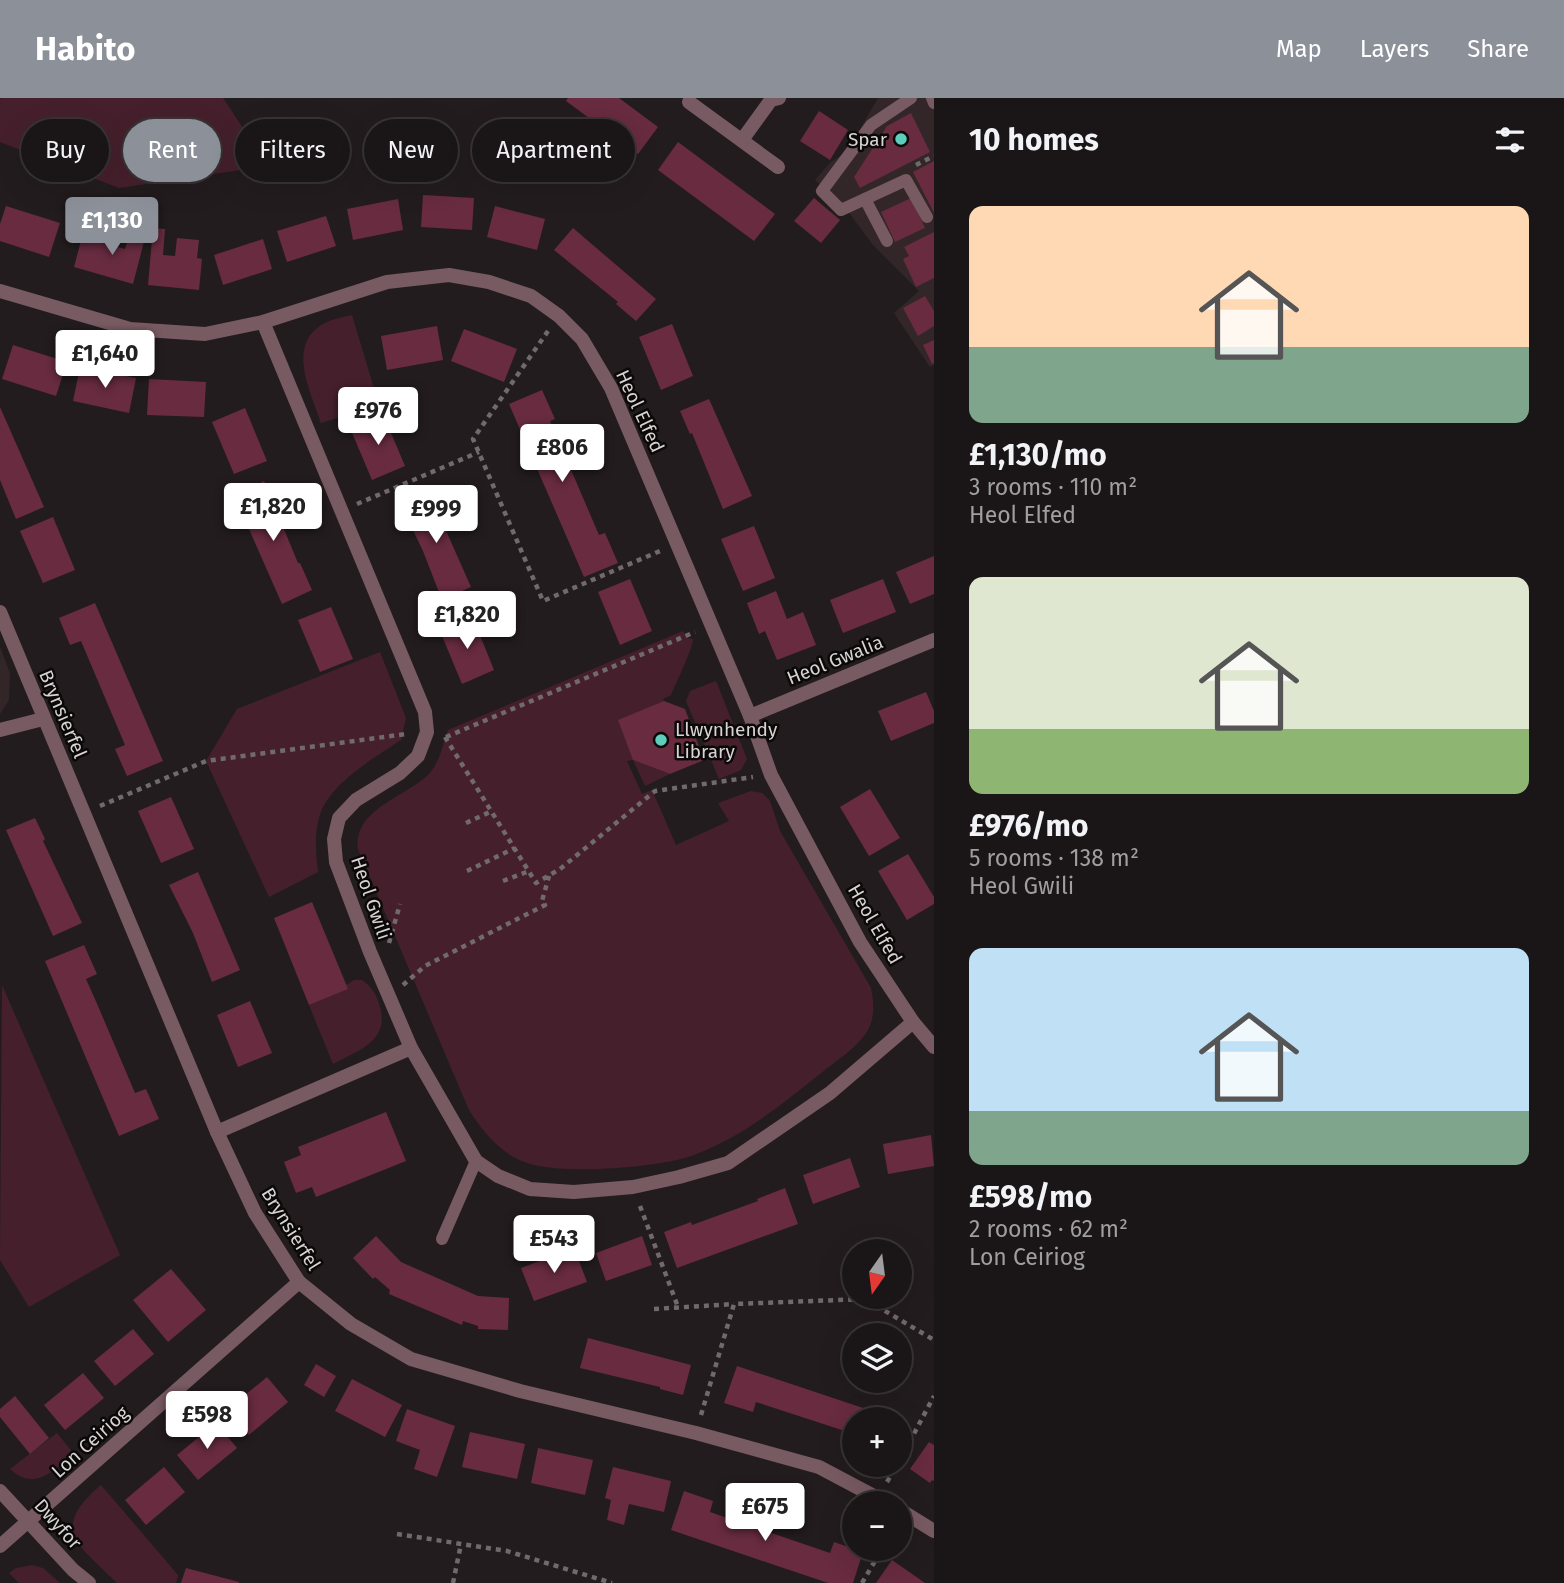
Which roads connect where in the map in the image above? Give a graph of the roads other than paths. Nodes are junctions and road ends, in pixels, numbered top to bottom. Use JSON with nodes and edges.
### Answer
{"nodes":[{"id":1,"x":779,"y":98,"type":"edge"},
{"id":2,"x":911,"y":98,"type":"edge"},
{"id":3,"x":689,"y":102,"type":"dead end"},
{"id":4,"x":742,"y":140,"type":"junction"},
{"id":5,"x":778,"y":167,"type":"dead end"},
{"id":6,"x":864,"y":199,"type":"junction"},
{"id":7,"x":927,"y":217,"type":"dead end"},
{"id":8,"x":887,"y":241,"type":"dead end"},
{"id":9,"x":0,"y":291,"type":"edge"},
{"id":10,"x":264,"y":322,"type":"junction"},
{"id":11,"x":0,"y":612,"type":"edge"},
{"id":12,"x":934,"y":640,"type":"edge"},
{"id":13,"x":750,"y":716,"type":"junction"},
{"id":14,"x":43,"y":719,"type":"junction"},
{"id":15,"x":0,"y":730,"type":"edge"},
{"id":16,"x":913,"y":1021,"type":"junction"},
{"id":17,"x":934,"y":1047,"type":"edge"},
{"id":18,"x":411,"y":1048,"type":"junction"},
{"id":19,"x":217,"y":1132,"type":"junction"},
{"id":20,"x":476,"y":1161,"type":"junction"},
{"id":21,"x":442,"y":1239,"type":"dead end"},
{"id":22,"x":299,"y":1282,"type":"junction"},
{"id":23,"x":0,"y":1491,"type":"edge"},
{"id":24,"x":865,"y":1491,"type":"edge"},
{"id":25,"x":912,"y":1517,"type":"edge"},
{"id":26,"x":30,"y":1521,"type":"junction"},
{"id":27,"x":934,"y":1531,"type":"edge"},
{"id":28,"x":0,"y":1546,"type":"edge"},
{"id":29,"x":89,"y":1583,"type":"edge"}],
"edges":[{"from":1,"to":4,"type":"street"},
{"from":2,"to":6,"type":"lane"},
{"from":3,"to":4,"type":"street"},
{"from":4,"to":5,"type":"street"},
{"from":6,"to":7,"type":"lane"},
{"from":6,"to":8,"type":"lane"},
{"from":9,"to":10,"type":"street","name":"Heol Elfed"},
{"from":10,"to":13,"type":"street","name":"Heol Elfed"},
{"from":10,"to":18,"type":"street","name":"Heol Gwili"},
{"from":11,"to":14,"type":"street","name":"Brynsierfel"},
{"from":12,"to":13,"type":"street","name":"Heol Gwalia"},
{"from":13,"to":16,"type":"street","name":"Heol Elfed"},
{"from":14,"to":15,"type":"street"},
{"from":14,"to":19,"type":"street","name":"Brynsierfel"},
{"from":16,"to":17,"type":"street","name":"Heol Elfed"},
{"from":16,"to":20,"type":"street","name":"Heol Gwili"},
{"from":18,"to":19,"type":"street"},
{"from":18,"to":20,"type":"street","name":"Heol Gwili"},
{"from":19,"to":22,"type":"street","name":"Brynsierfel"},
{"from":20,"to":21,"type":"lane"},
{"from":22,"to":24,"type":"street","name":"Brynsierfel"},
{"from":22,"to":26,"type":"street","name":"Lon Ceiriog"},
{"from":23,"to":26,"type":"street","name":"Dwyfor"},
{"from":25,"to":27,"type":"street"},
{"from":26,"to":28,"type":"street","name":"Lon Ceiriog"},
{"from":26,"to":29,"type":"street","name":"Dwyfor"}]}
